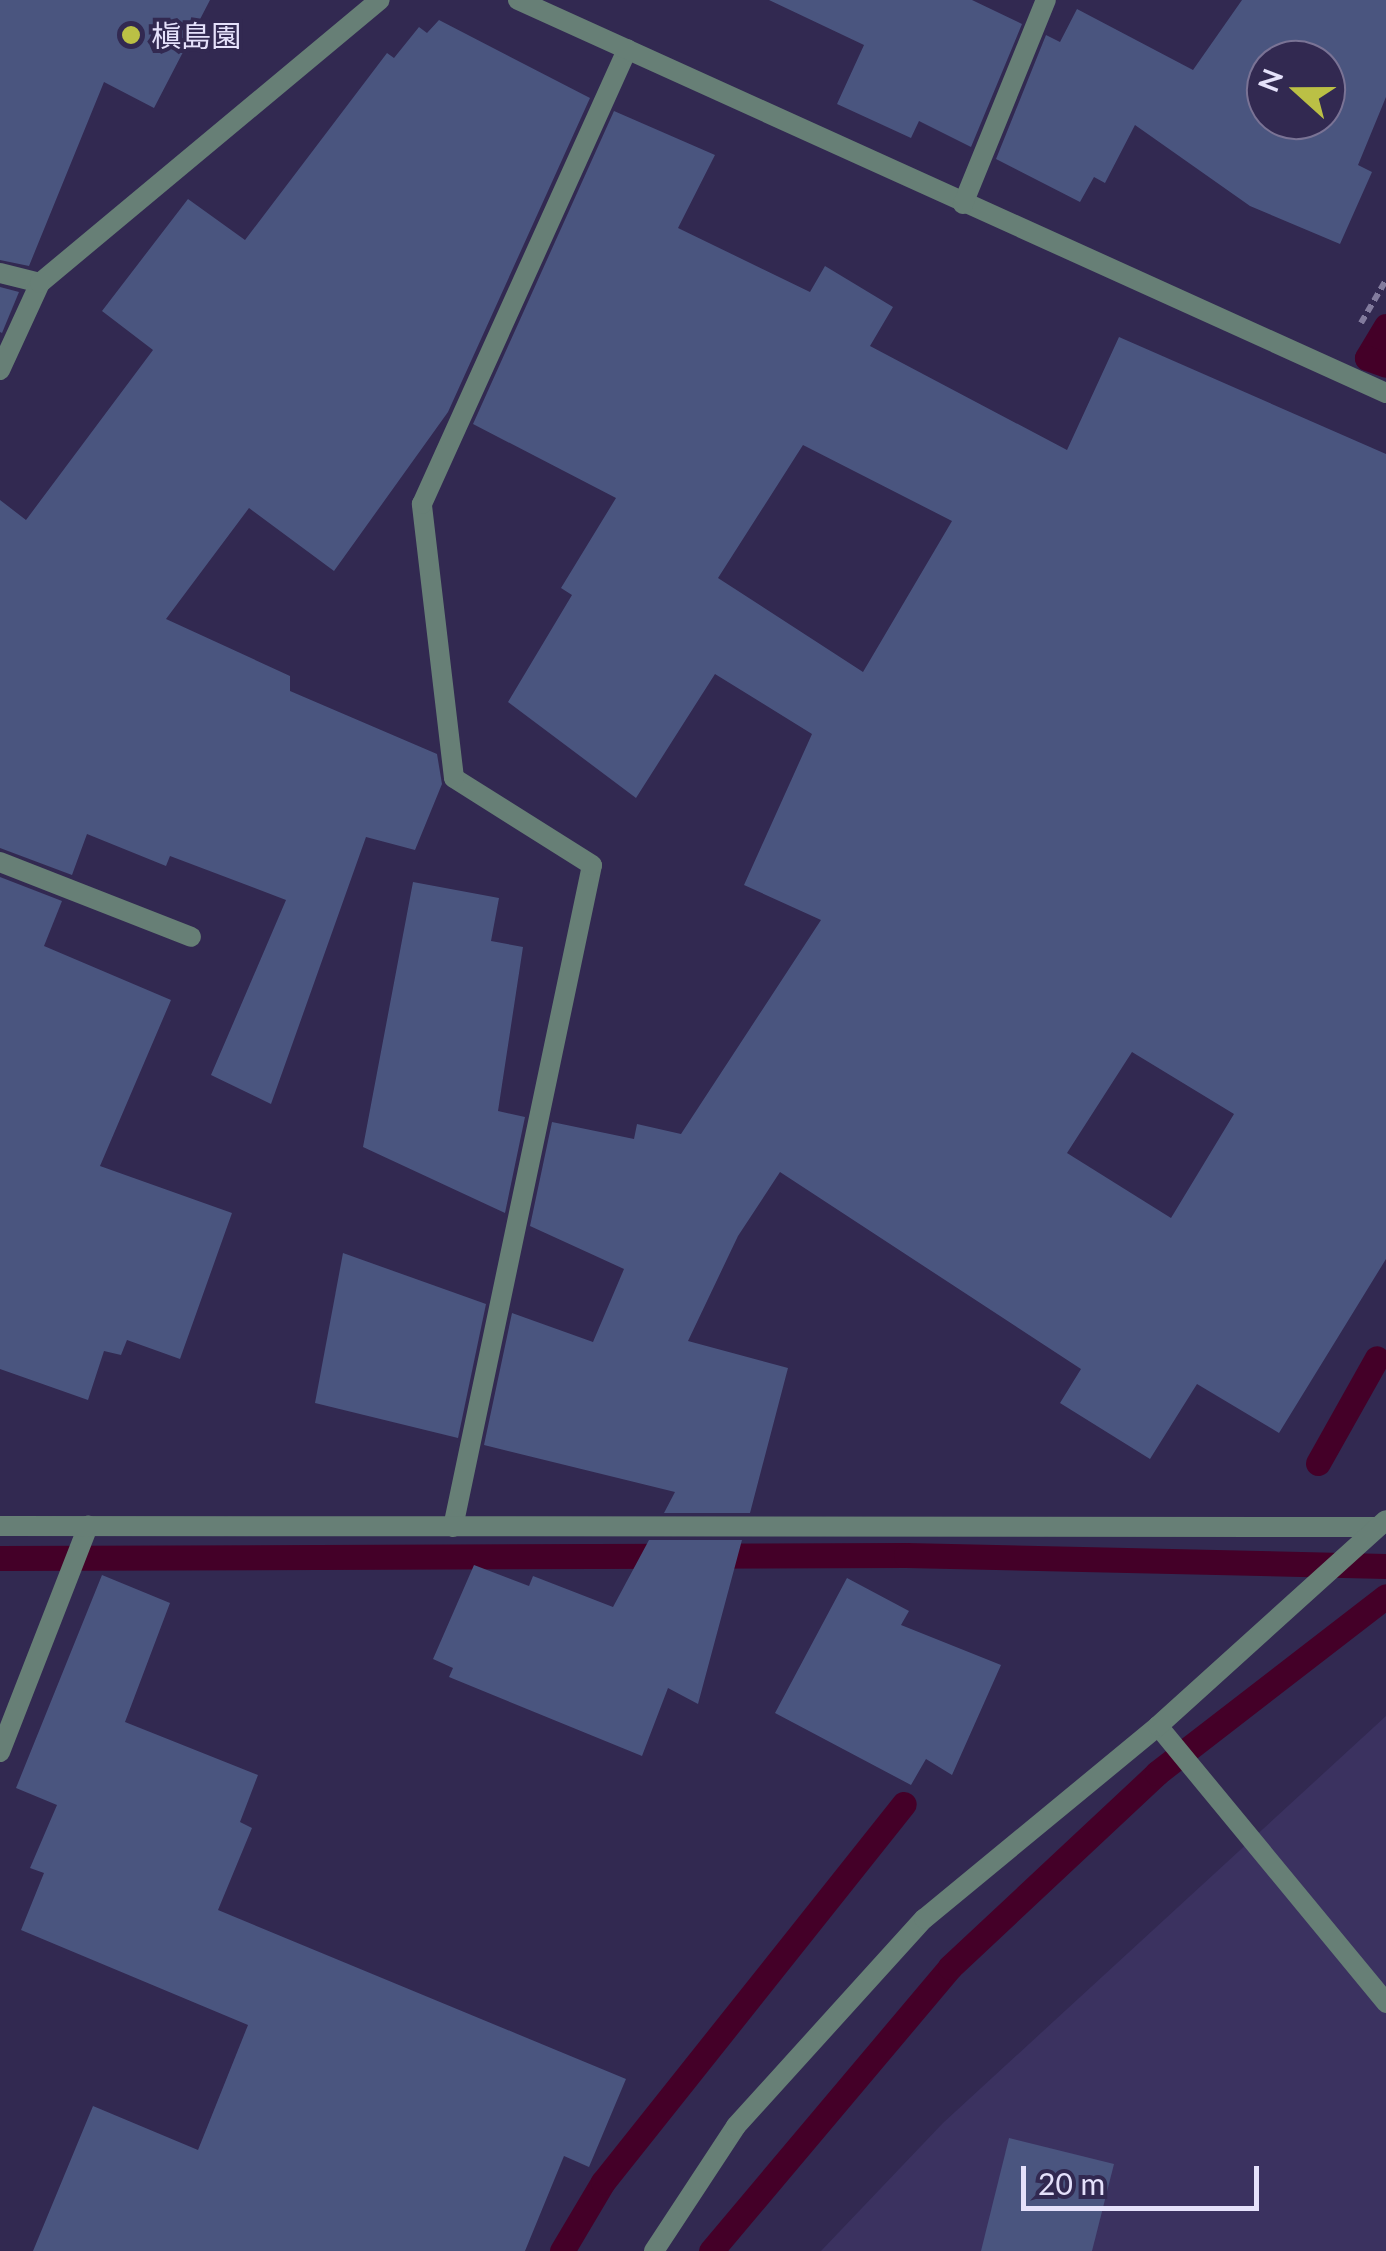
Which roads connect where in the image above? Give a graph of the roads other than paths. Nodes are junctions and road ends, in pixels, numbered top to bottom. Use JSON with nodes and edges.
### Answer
{"nodes":[{"id":1,"x":380,"y":0,"type":"edge"},
{"id":2,"x":518,"y":0,"type":"edge"},
{"id":3,"x":1046,"y":0,"type":"edge"},
{"id":4,"x":626,"y":49,"type":"junction"},
{"id":5,"x":963,"y":204,"type":"junction"},
{"id":6,"x":0,"y":272,"type":"edge"},
{"id":7,"x":40,"y":284,"type":"junction"},
{"id":8,"x":0,"y":370,"type":"edge"},
{"id":9,"x":1386,"y":393,"type":"edge"},
{"id":10,"x":0,"y":862,"type":"edge"},
{"id":11,"x":191,"y":937,"type":"dead end"},
{"id":12,"x":1383,"y":1525,"type":"edge"},
{"id":13,"x":0,"y":1526,"type":"edge"},
{"id":14,"x":88,"y":1526,"type":"junction"},
{"id":15,"x":453,"y":1527,"type":"junction"},
{"id":16,"x":1158,"y":1726,"type":"junction"},
{"id":17,"x":0,"y":1752,"type":"edge"},
{"id":18,"x":1386,"y":2003,"type":"edge"},
{"id":19,"x":654,"y":2251,"type":"edge"}],
"edges":[{"from":1,"to":7,"type":"street"},
{"from":2,"to":4,"type":"street"},
{"from":3,"to":5,"type":"street"},
{"from":4,"to":5,"type":"street"},
{"from":4,"to":15,"type":"street"},
{"from":5,"to":9,"type":"street"},
{"from":6,"to":7,"type":"street"},
{"from":7,"to":8,"type":"street"},
{"from":10,"to":11,"type":"street"},
{"from":12,"to":15,"type":"street"},
{"from":12,"to":16,"type":"street"},
{"from":13,"to":14,"type":"street"},
{"from":14,"to":15,"type":"street"},
{"from":14,"to":17,"type":"street"},
{"from":16,"to":18,"type":"street"},
{"from":16,"to":19,"type":"street"}]}
